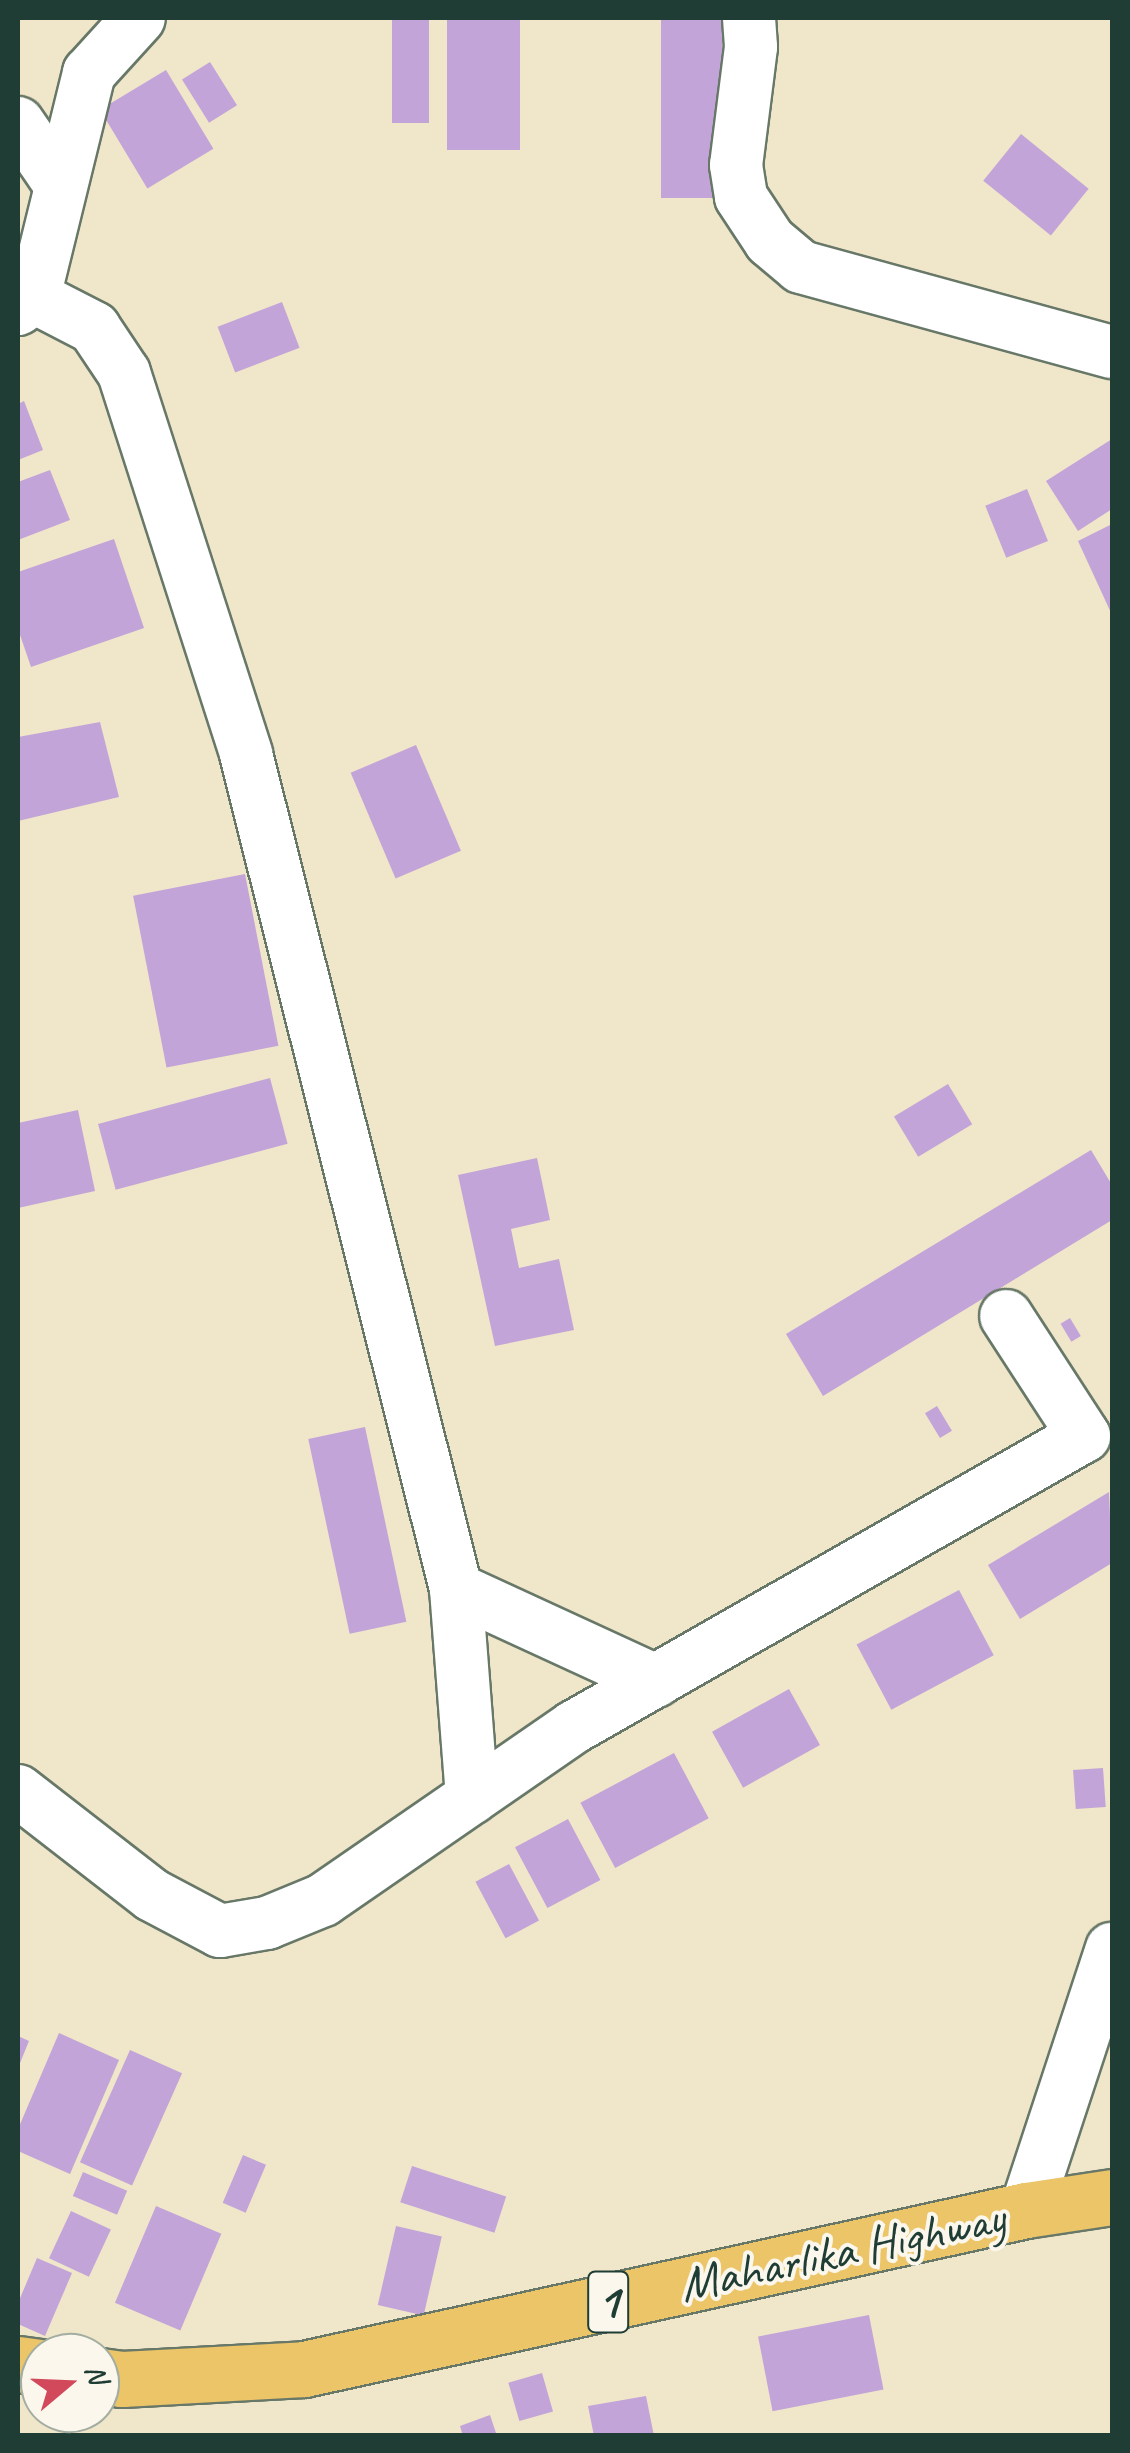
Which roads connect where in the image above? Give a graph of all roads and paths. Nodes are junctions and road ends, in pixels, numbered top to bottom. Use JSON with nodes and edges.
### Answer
{"nodes":[{"id":1,"x":139,"y":18,"type":"edge"},
{"id":2,"x":749,"y":18,"type":"edge"},
{"id":3,"x":18,"y":123,"type":"edge"},
{"id":4,"x":60,"y":184,"type":"junction"},
{"id":5,"x":26,"y":303,"type":"edge"},
{"id":6,"x":1112,"y":352,"type":"edge"},
{"id":7,"x":1006,"y":1316,"type":"dead end"},
{"id":8,"x":1098,"y":1428,"type":"edge"},
{"id":9,"x":456,"y":1589,"type":"junction"},
{"id":10,"x":656,"y":1681,"type":"junction"},
{"id":11,"x":18,"y":1791,"type":"edge"},
{"id":12,"x":472,"y":1796,"type":"junction"},
{"id":13,"x":1112,"y":1949,"type":"edge"},
{"id":14,"x":1112,"y":2197,"type":"edge"},
{"id":15,"x":1026,"y":2210,"type":"junction"},
{"id":16,"x":120,"y":2380,"type":"edge"}],
"edges":[{"from":1,"to":4,"type":"street"},
{"from":2,"to":6,"type":"street"},
{"from":3,"to":4,"type":"street"},
{"from":4,"to":5,"type":"street"},
{"from":5,"to":9,"type":"street"},
{"from":7,"to":8,"type":"street"},
{"from":8,"to":10,"type":"street"},
{"from":9,"to":10,"type":"street"},
{"from":9,"to":12,"type":"street"},
{"from":10,"to":12,"type":"street"},
{"from":11,"to":12,"type":"street"},
{"from":13,"to":15,"type":"street"},
{"from":14,"to":15,"type":"main road","name":"Maharlika Highway","number":"1"},
{"from":15,"to":16,"type":"main road","name":"Maharlika Highway","number":"1"}]}
